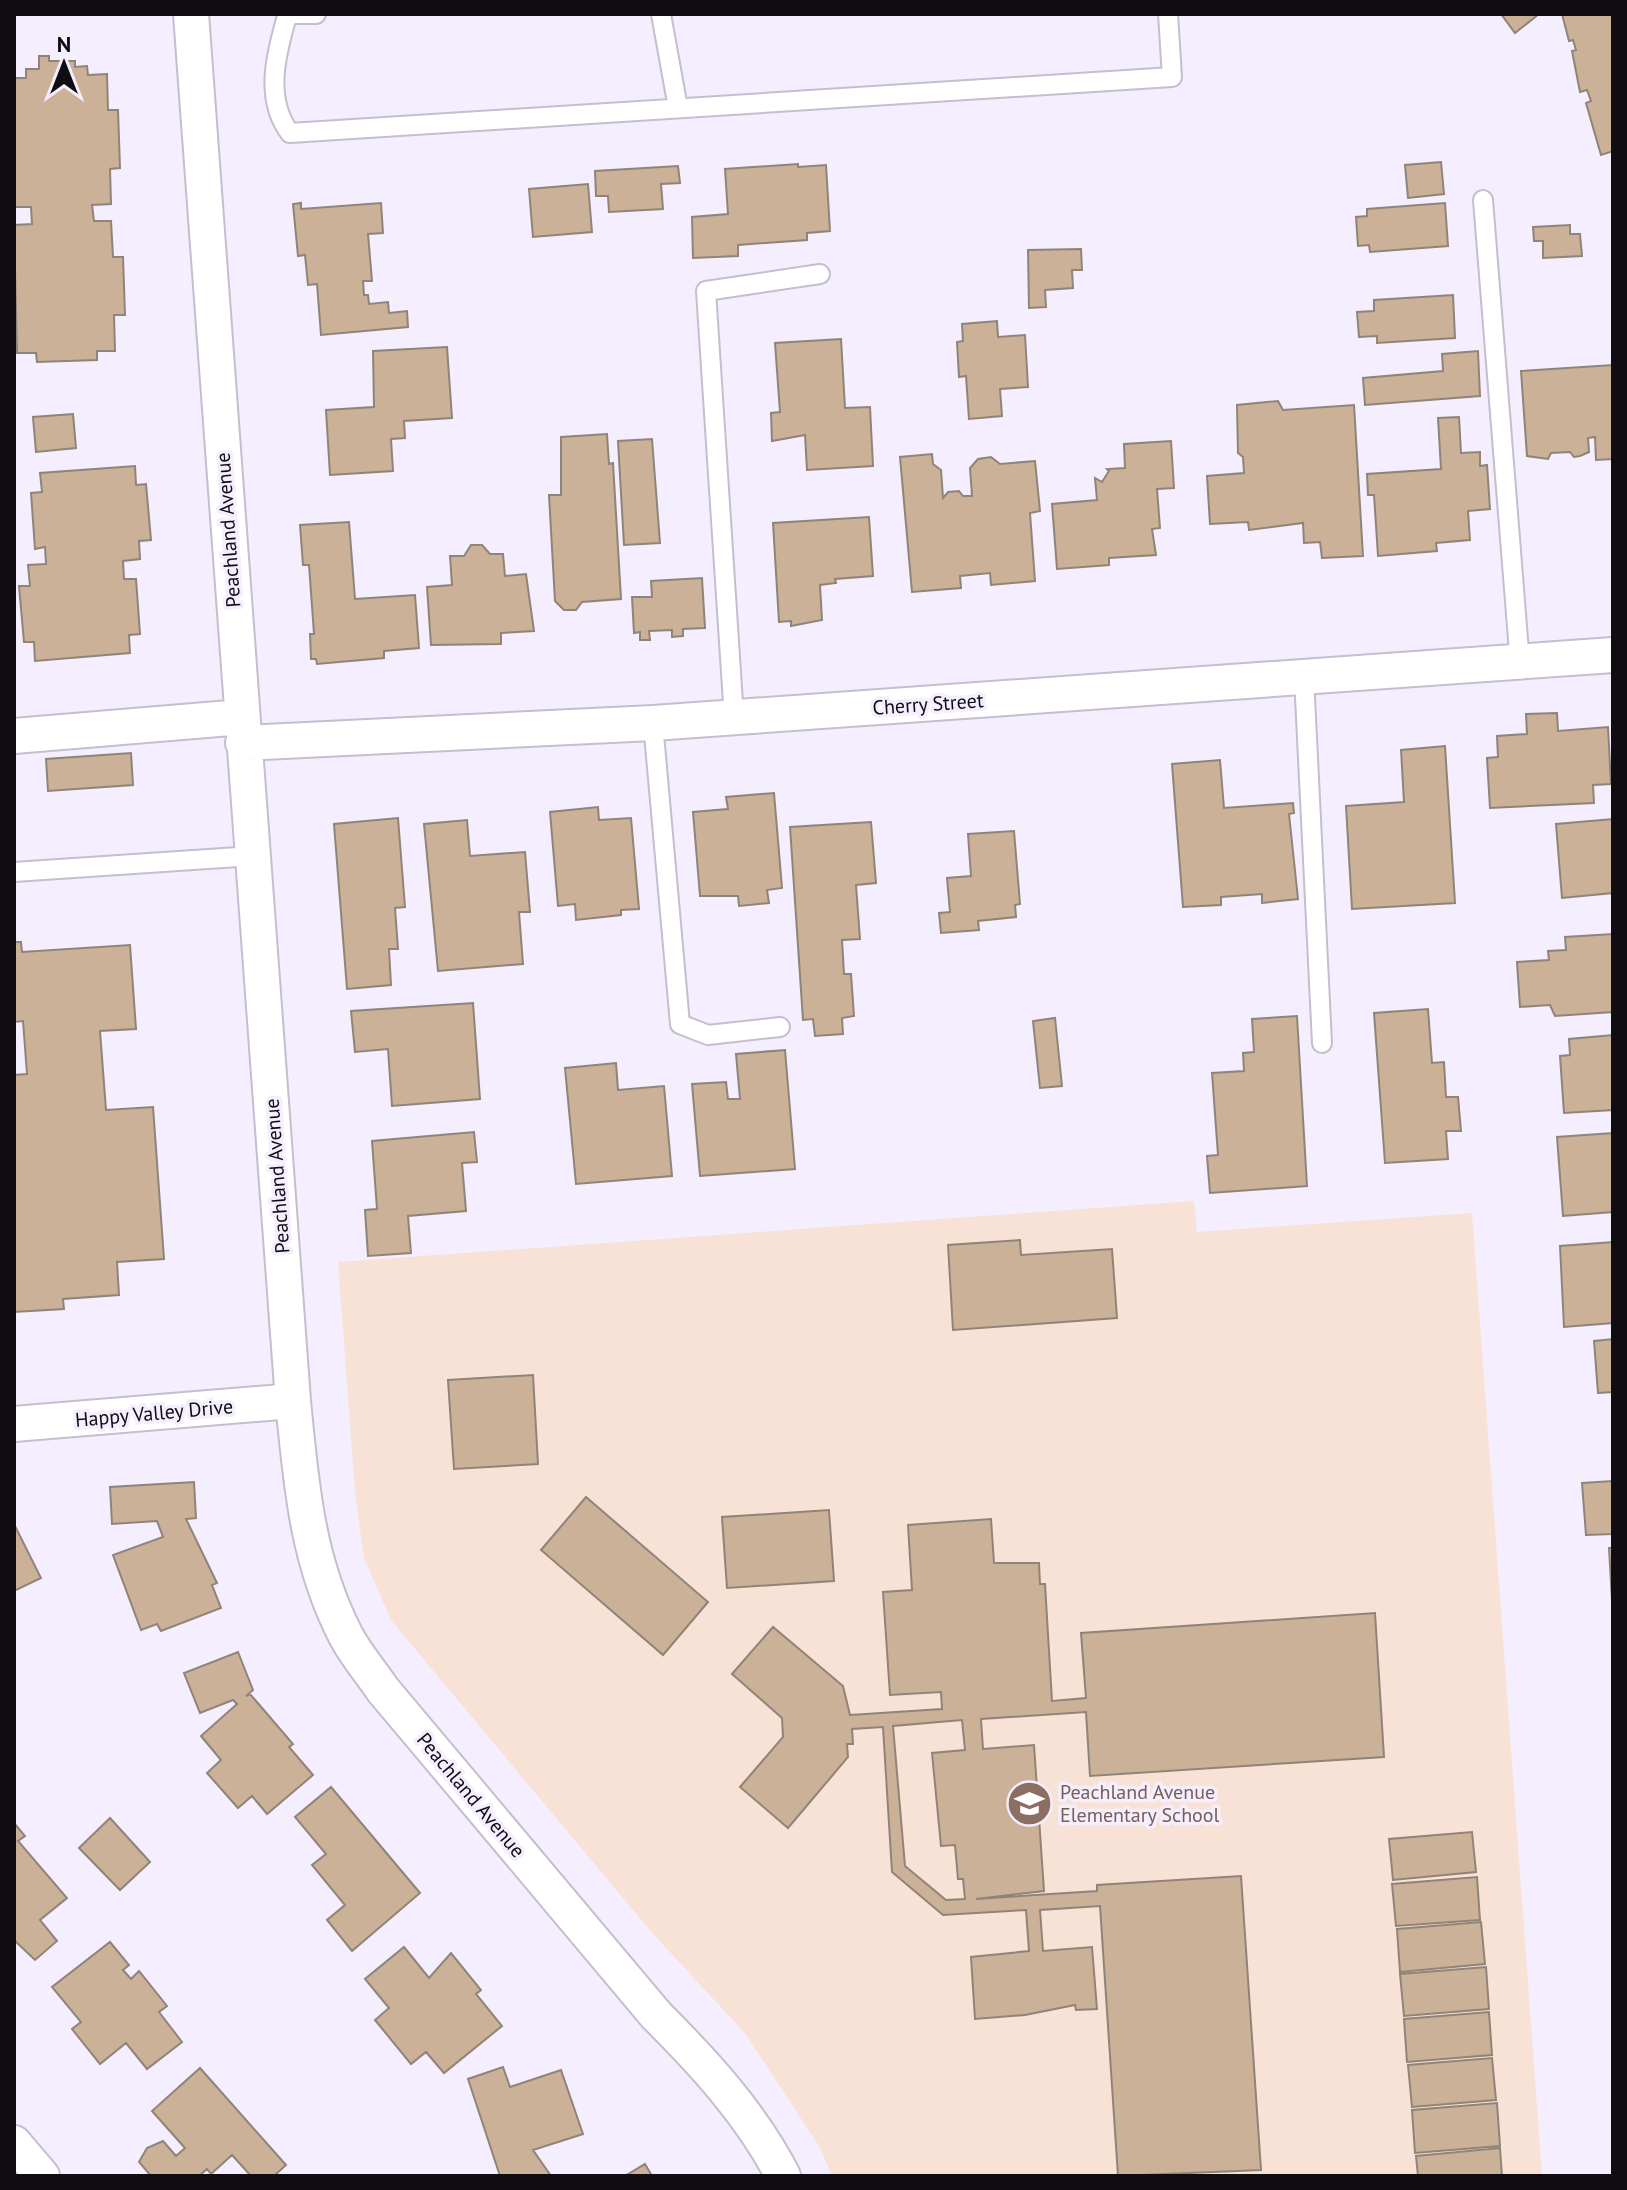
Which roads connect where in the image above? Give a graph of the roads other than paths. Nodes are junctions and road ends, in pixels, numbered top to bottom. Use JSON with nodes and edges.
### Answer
{"nodes":[{"id":1,"x":191,"y":14,"type":"edge"},
{"id":2,"x":316,"y":14,"type":"edge"},
{"id":3,"x":661,"y":14,"type":"edge"},
{"id":4,"x":1168,"y":14,"type":"edge"},
{"id":5,"x":287,"y":15,"type":"edge"},
{"id":6,"x":678,"y":108,"type":"junction"},
{"id":7,"x":1483,"y":200,"type":"dead end"},
{"id":8,"x":820,"y":274,"type":"dead end"},
{"id":9,"x":1613,"y":655,"type":"edge"},
{"id":10,"x":1520,"y":664,"type":"junction"},
{"id":11,"x":1304,"y":677,"type":"junction"},
{"id":12,"x":734,"y":718,"type":"junction"},
{"id":13,"x":653,"y":723,"type":"junction"},
{"id":14,"x":242,"y":730,"type":"junction"},
{"id":15,"x":14,"y":736,"type":"edge"},
{"id":16,"x":253,"y":856,"type":"junction"},
{"id":17,"x":14,"y":872,"type":"edge"},
{"id":18,"x":780,"y":1027,"type":"dead end"},
{"id":19,"x":1322,"y":1043,"type":"dead end"},
{"id":20,"x":293,"y":1401,"type":"junction"},
{"id":21,"x":14,"y":1424,"type":"edge"},
{"id":22,"x":14,"y":2143,"type":"edge"},
{"id":23,"x":42,"y":2176,"type":"edge"},
{"id":24,"x":783,"y":2176,"type":"edge"}],
"edges":[{"from":1,"to":14,"type":"street","name":"Peachland Avenue"},
{"from":2,"to":5,"type":"lane"},
{"from":3,"to":6,"type":"lane"},
{"from":4,"to":6,"type":"lane"},
{"from":5,"to":6,"type":"lane"},
{"from":7,"to":10,"type":"lane"},
{"from":8,"to":12,"type":"lane"},
{"from":9,"to":10,"type":"street","name":"Cherry Street"},
{"from":10,"to":11,"type":"street","name":"Cherry Street"},
{"from":11,"to":12,"type":"street","name":"Cherry Street"},
{"from":11,"to":19,"type":"lane"},
{"from":12,"to":13,"type":"street","name":"Cherry Street"},
{"from":13,"to":14,"type":"street","name":"Cherry Street"},
{"from":13,"to":18,"type":"lane"},
{"from":14,"to":15,"type":"street","name":"Cherry Street"},
{"from":14,"to":16,"type":"street","name":"Peachland Avenue"},
{"from":16,"to":17,"type":"lane"},
{"from":16,"to":20,"type":"street","name":"Peachland Avenue"},
{"from":20,"to":21,"type":"street","name":"Happy Valley Drive"},
{"from":20,"to":24,"type":"street","name":"Peachland Avenue"},
{"from":22,"to":23,"type":"street"}]}
